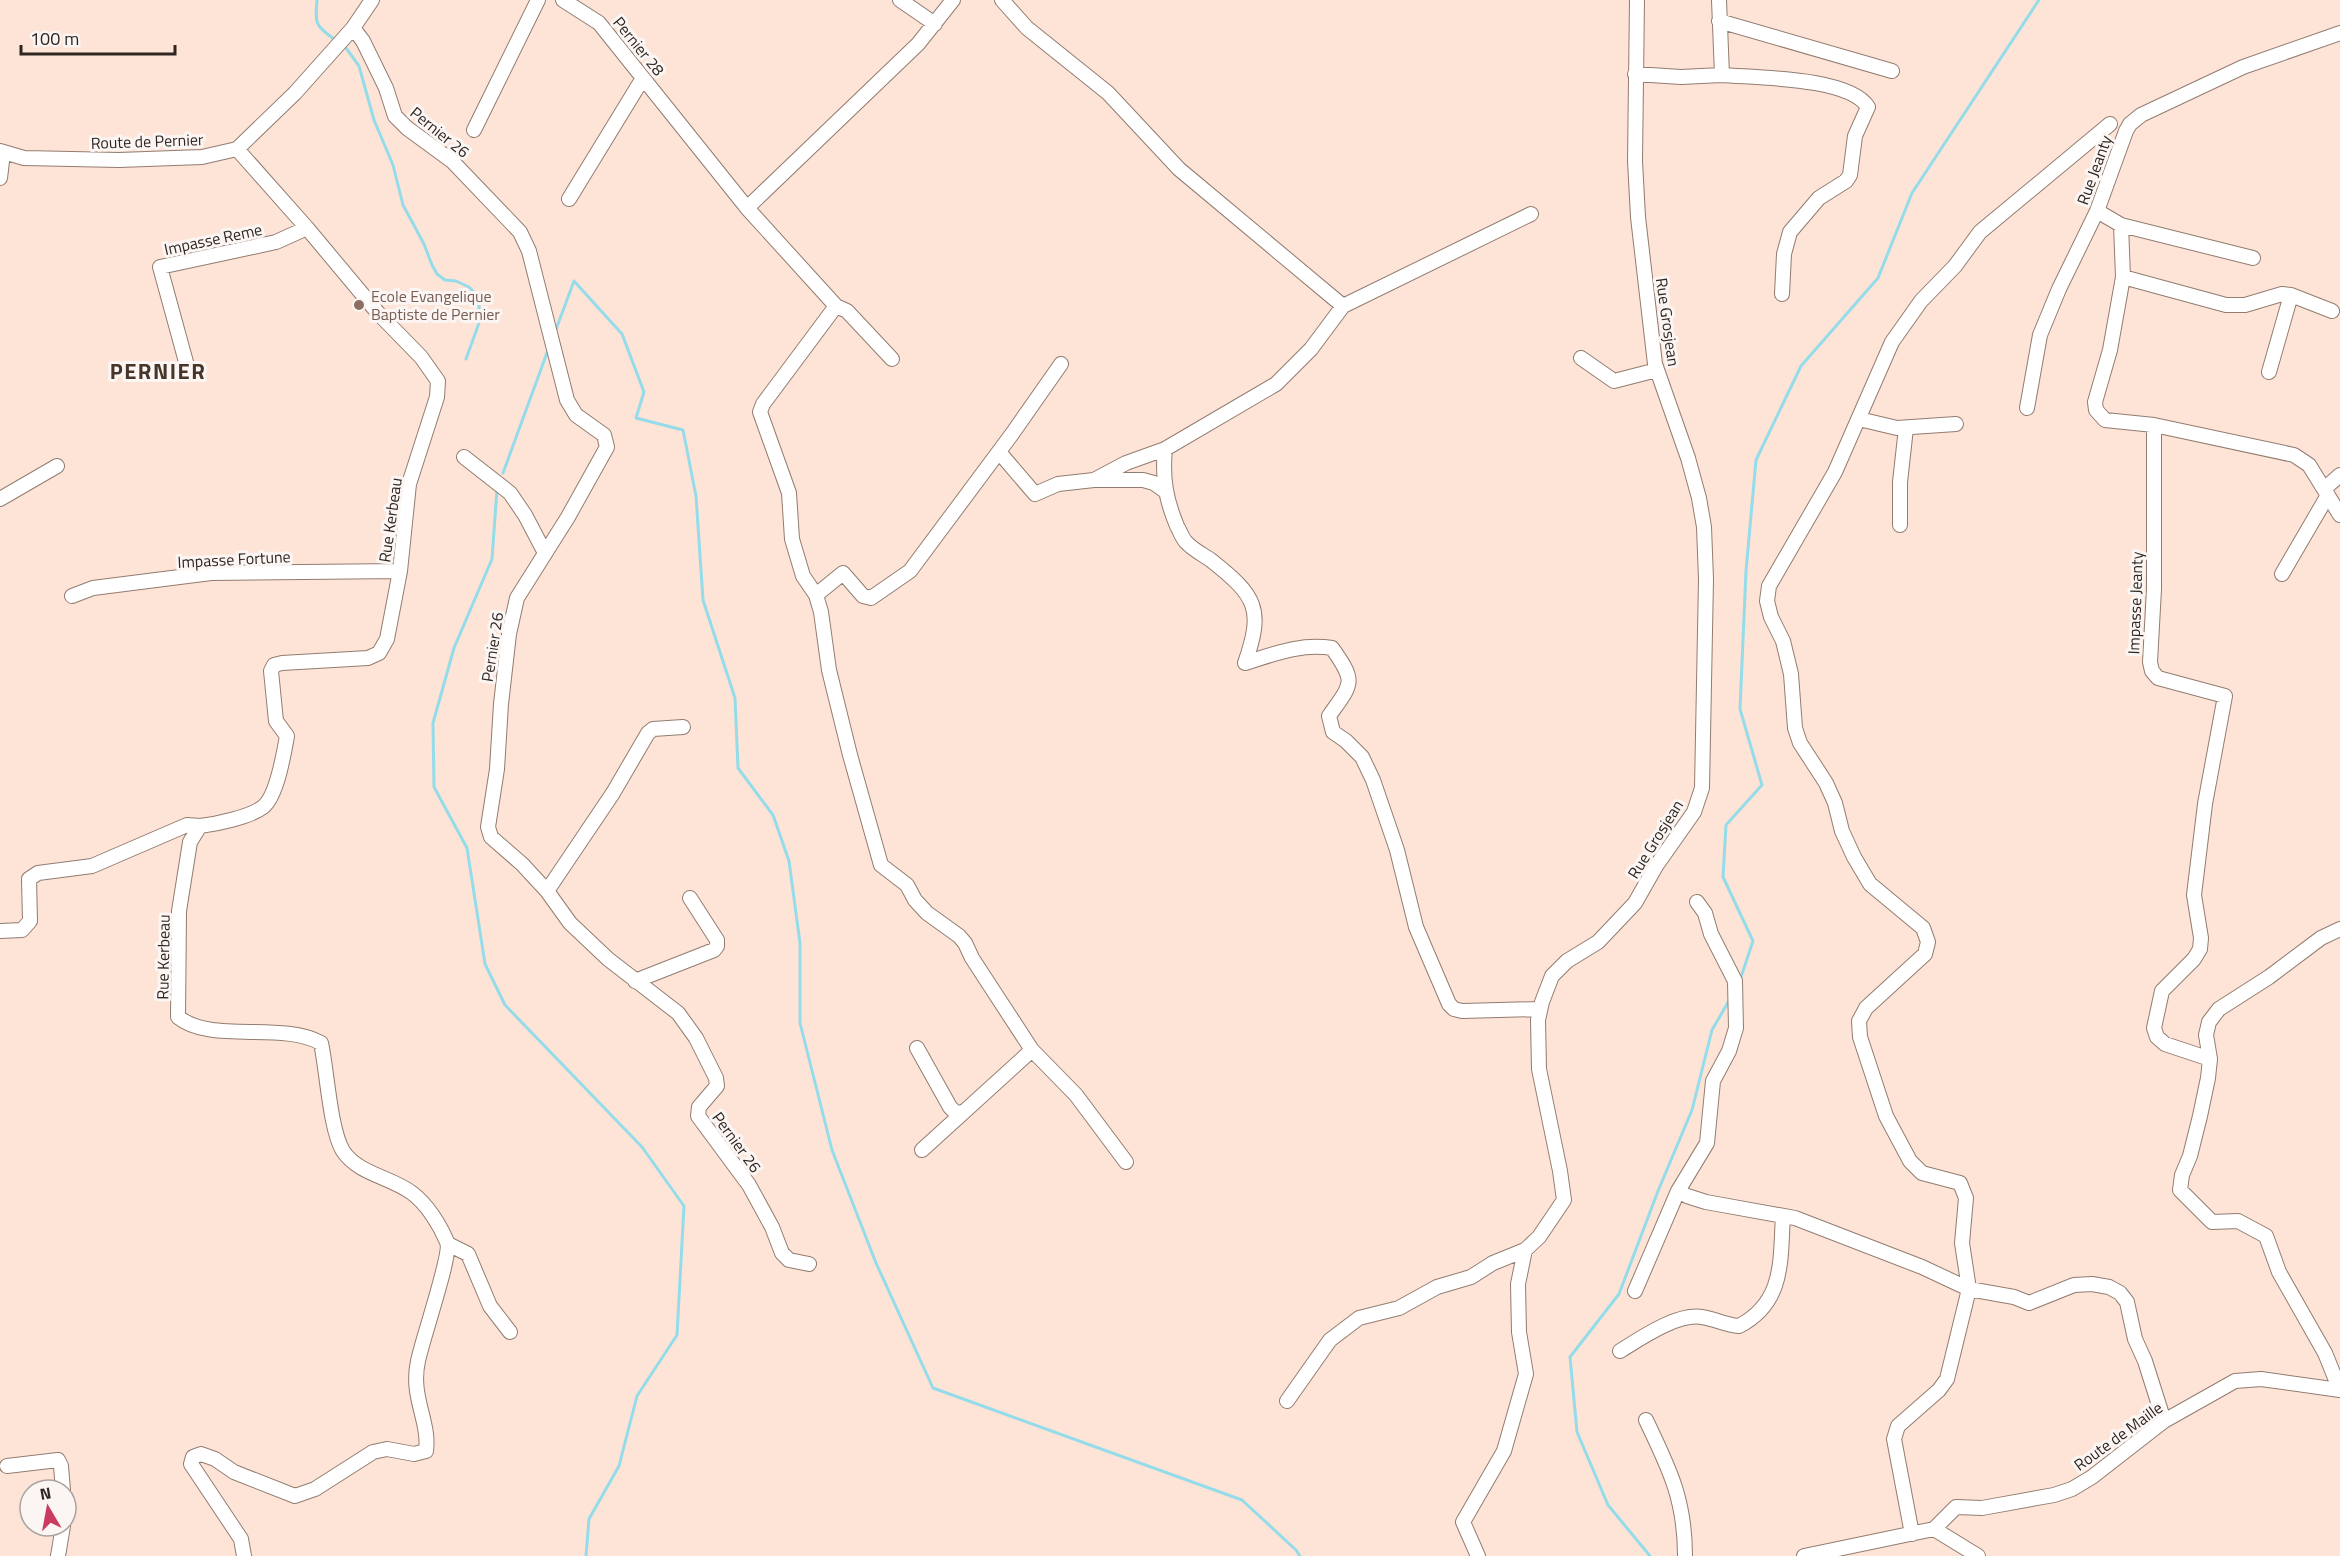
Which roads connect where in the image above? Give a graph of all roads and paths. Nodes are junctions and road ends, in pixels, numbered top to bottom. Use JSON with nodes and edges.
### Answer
{"nodes":[{"id":1,"x":372,"y":0,"type":"edge"},
{"id":2,"x":538,"y":0,"type":"edge"},
{"id":3,"x":563,"y":0,"type":"edge"},
{"id":4,"x":900,"y":0,"type":"edge"},
{"id":5,"x":953,"y":0,"type":"edge"},
{"id":6,"x":1002,"y":0,"type":"edge"},
{"id":7,"x":1637,"y":0,"type":"edge"},
{"id":8,"x":1719,"y":0,"type":"edge"},
{"id":9,"x":1719,"y":21,"type":"junction"},
{"id":10,"x":935,"y":24,"type":"junction"},
{"id":11,"x":353,"y":28,"type":"junction"},
{"id":12,"x":2340,"y":33,"type":"edge"},
{"id":13,"x":1892,"y":71,"type":"dead end"},
{"id":14,"x":1635,"y":74,"type":"junction"},
{"id":15,"x":1722,"y":75,"type":"junction"},
{"id":16,"x":644,"y":78,"type":"junction"},
{"id":17,"x":2110,"y":124,"type":"dead end"},
{"id":18,"x":474,"y":130,"type":"dead end"},
{"id":19,"x":237,"y":149,"type":"junction"},
{"id":20,"x":2,"y":152,"type":"edge"},
{"id":21,"x":0,"y":178,"type":"edge"},
{"id":22,"x":569,"y":199,"type":"dead end"},
{"id":23,"x":747,"y":208,"type":"junction"},
{"id":24,"x":2097,"y":211,"type":"junction"},
{"id":25,"x":1531,"y":214,"type":"dead end"},
{"id":26,"x":2121,"y":225,"type":"junction"},
{"id":27,"x":307,"y":228,"type":"junction"},
{"id":28,"x":2253,"y":258,"type":"dead end"},
{"id":29,"x":2123,"y":277,"type":"junction"},
{"id":30,"x":1782,"y":294,"type":"dead end"},
{"id":31,"x":2291,"y":295,"type":"junction"},
{"id":32,"x":836,"y":306,"type":"junction"},
{"id":33,"x":1343,"y":306,"type":"junction"},
{"id":34,"x":2332,"y":311,"type":"dead end"},
{"id":35,"x":1581,"y":358,"type":"dead end"},
{"id":36,"x":892,"y":359,"type":"dead end"},
{"id":37,"x":1061,"y":364,"type":"dead end"},
{"id":38,"x":1658,"y":370,"type":"junction"},
{"id":39,"x":2269,"y":372,"type":"dead end"},
{"id":40,"x":189,"y":373,"type":"dead end"},
{"id":41,"x":2027,"y":408,"type":"dead end"},
{"id":42,"x":1859,"y":419,"type":"junction"},
{"id":43,"x":1956,"y":424,"type":"dead end"},
{"id":44,"x":2154,"y":425,"type":"junction"},
{"id":45,"x":1906,"y":428,"type":"junction"},
{"id":46,"x":1165,"y":449,"type":"junction"},
{"id":47,"x":999,"y":452,"type":"junction"},
{"id":48,"x":464,"y":457,"type":"dead end"},
{"id":49,"x":57,"y":466,"type":"dead end"},
{"id":50,"x":2340,"y":475,"type":"edge"},
{"id":51,"x":1094,"y":480,"type":"junction"},
{"id":52,"x":1165,"y":491,"type":"junction"},
{"id":53,"x":2326,"y":492,"type":"junction"},
{"id":54,"x":0,"y":499,"type":"edge"},
{"id":55,"x":2340,"y":515,"type":"edge"},
{"id":56,"x":1900,"y":525,"type":"dead end"},
{"id":57,"x":545,"y":553,"type":"junction"},
{"id":58,"x":400,"y":571,"type":"junction"},
{"id":59,"x":2282,"y":574,"type":"dead end"},
{"id":60,"x":816,"y":595,"type":"junction"},
{"id":61,"x":72,"y":596,"type":"dead end"},
{"id":62,"x":683,"y":727,"type":"dead end"},
{"id":63,"x":200,"y":826,"type":"junction"},
{"id":64,"x":547,"y":891,"type":"junction"},
{"id":65,"x":690,"y":898,"type":"dead end"},
{"id":66,"x":1697,"y":902,"type":"dead end"},
{"id":67,"x":2340,"y":928,"type":"edge"},
{"id":68,"x":0,"y":930,"type":"edge"},
{"id":69,"x":636,"y":981,"type":"junction"},
{"id":70,"x":1540,"y":1009,"type":"junction"},
{"id":71,"x":917,"y":1047,"type":"dead end"},
{"id":72,"x":1032,"y":1050,"type":"junction"},
{"id":73,"x":2210,"y":1059,"type":"junction"},
{"id":74,"x":962,"y":1113,"type":"junction"},
{"id":75,"x":922,"y":1150,"type":"dead end"},
{"id":76,"x":1126,"y":1162,"type":"dead end"},
{"id":77,"x":1678,"y":1191,"type":"junction"},
{"id":78,"x":1783,"y":1216,"type":"junction"},
{"id":79,"x":448,"y":1244,"type":"junction"},
{"id":80,"x":1525,"y":1250,"type":"junction"},
{"id":81,"x":809,"y":1264,"type":"dead end"},
{"id":82,"x":1969,"y":1289,"type":"junction"},
{"id":83,"x":1635,"y":1291,"type":"dead end"},
{"id":84,"x":510,"y":1332,"type":"dead end"},
{"id":85,"x":1620,"y":1351,"type":"dead end"},
{"id":86,"x":2340,"y":1390,"type":"edge"},
{"id":87,"x":1287,"y":1401,"type":"dead end"},
{"id":88,"x":1646,"y":1420,"type":"dead end"},
{"id":89,"x":2164,"y":1421,"type":"junction"},
{"id":90,"x":7,"y":1466,"type":"dead end"},
{"id":91,"x":62,"y":1478,"type":"edge"},
{"id":92,"x":1934,"y":1529,"type":"junction"},
{"id":93,"x":1912,"y":1534,"type":"junction"},
{"id":94,"x":61,"y":1538,"type":"edge"},
{"id":95,"x":58,"y":1556,"type":"edge"},
{"id":96,"x":244,"y":1556,"type":"edge"},
{"id":97,"x":1478,"y":1556,"type":"edge"},
{"id":98,"x":1685,"y":1556,"type":"edge"},
{"id":99,"x":1804,"y":1556,"type":"edge"},
{"id":100,"x":1978,"y":1556,"type":"edge"}],
"edges":[{"from":1,"to":11,"type":"street"},
{"from":2,"to":18,"type":"street"},
{"from":3,"to":16,"type":"street","name":"Pernier 28"},
{"from":4,"to":10,"type":"street"},
{"from":5,"to":10,"type":"street"},
{"from":6,"to":33,"type":"street"},
{"from":7,"to":14,"type":"street","name":"Rue Grosjean"},
{"from":8,"to":9,"type":"street"},
{"from":9,"to":13,"type":"street"},
{"from":9,"to":15,"type":"street"},
{"from":10,"to":23,"type":"street"},
{"from":11,"to":19,"type":"street"},
{"from":11,"to":57,"type":"street","name":"Pernier 26"},
{"from":12,"to":24,"type":"street","name":"Rue Jeanty"},
{"from":14,"to":15,"type":"street"},
{"from":14,"to":38,"type":"street","name":"Rue Grosjean"},
{"from":15,"to":30,"type":"street"},
{"from":16,"to":22,"type":"street"},
{"from":16,"to":23,"type":"street","name":"Pernier 28"},
{"from":17,"to":42,"type":"street"},
{"from":19,"to":20,"type":"street","name":"Route de Pernier"},
{"from":19,"to":27,"type":"street","name":"Rue Kerbeau"},
{"from":20,"to":21,"type":"street"},
{"from":23,"to":32,"type":"street","name":"Pernier 28"},
{"from":24,"to":26,"type":"street"},
{"from":24,"to":41,"type":"street","name":"Rue Jeanty"},
{"from":25,"to":33,"type":"street"},
{"from":26,"to":28,"type":"street"},
{"from":26,"to":29,"type":"street"},
{"from":27,"to":40,"type":"street","name":"Impasse Reme"},
{"from":27,"to":58,"type":"street","name":"Rue Kerbeau"},
{"from":29,"to":31,"type":"street"},
{"from":29,"to":44,"type":"street"},
{"from":31,"to":34,"type":"street"},
{"from":31,"to":39,"type":"street"},
{"from":32,"to":36,"type":"street","name":"Pernier 28"},
{"from":32,"to":60,"type":"street"},
{"from":33,"to":46,"type":"street"},
{"from":35,"to":38,"type":"street"},
{"from":37,"to":47,"type":"street"},
{"from":38,"to":70,"type":"street","name":"Rue Grosjean"},
{"from":42,"to":45,"type":"street"},
{"from":42,"to":82,"type":"street"},
{"from":43,"to":45,"type":"street"},
{"from":44,"to":53,"type":"street"},
{"from":44,"to":73,"type":"street","name":"Impasse Jeanty"},
{"from":45,"to":56,"type":"street"},
{"from":46,"to":51,"type":"street"},
{"from":46,"to":52,"type":"street"},
{"from":47,"to":51,"type":"street"},
{"from":47,"to":60,"type":"street"},
{"from":48,"to":57,"type":"street"},
{"from":49,"to":54,"type":"street"},
{"from":50,"to":53,"type":"street"},
{"from":51,"to":52,"type":"street"},
{"from":52,"to":70,"type":"street"},
{"from":53,"to":55,"type":"street"},
{"from":53,"to":59,"type":"street"},
{"from":57,"to":64,"type":"street","name":"Pernier 26"},
{"from":58,"to":61,"type":"street","name":"Impasse Fortune"},
{"from":58,"to":63,"type":"street","name":"Rue Kerbeau"},
{"from":60,"to":72,"type":"street"},
{"from":62,"to":64,"type":"street"},
{"from":63,"to":68,"type":"street"},
{"from":63,"to":79,"type":"street","name":"Rue Kerbeau"},
{"from":64,"to":69,"type":"street","name":"Pernier 26"},
{"from":65,"to":69,"type":"street"},
{"from":66,"to":77,"type":"street"},
{"from":67,"to":73,"type":"street"},
{"from":69,"to":81,"type":"street","name":"Pernier 26"},
{"from":70,"to":80,"type":"street","name":"Rue Grosjean"},
{"from":71,"to":74,"type":"street"},
{"from":72,"to":74,"type":"street"},
{"from":72,"to":76,"type":"street"},
{"from":73,"to":86,"type":"street"},
{"from":74,"to":75,"type":"street"},
{"from":77,"to":78,"type":"street"},
{"from":77,"to":83,"type":"street"},
{"from":78,"to":82,"type":"street"},
{"from":78,"to":85,"type":"street"},
{"from":79,"to":84,"type":"street"},
{"from":79,"to":96,"type":"street"},
{"from":80,"to":87,"type":"street"},
{"from":80,"to":97,"type":"street"},
{"from":82,"to":89,"type":"street"},
{"from":82,"to":93,"type":"street"},
{"from":86,"to":89,"type":"street","name":"Route de Maille"},
{"from":88,"to":98,"type":"street"},
{"from":89,"to":92,"type":"street","name":"Route de Maille"},
{"from":90,"to":91,"type":"street"},
{"from":92,"to":93,"type":"street"},
{"from":92,"to":100,"type":"street"},
{"from":93,"to":99,"type":"street"},
{"from":94,"to":95,"type":"street"}]}
